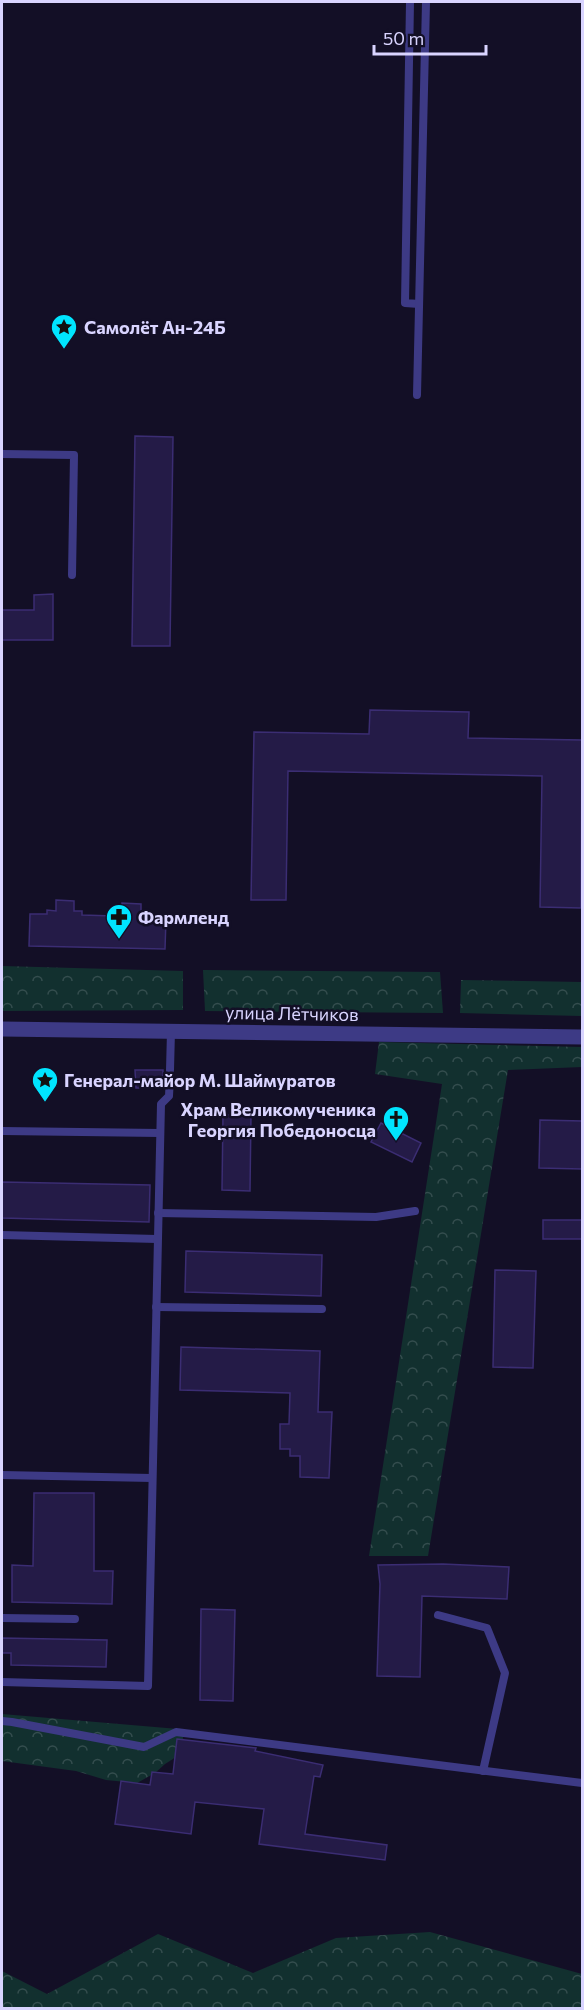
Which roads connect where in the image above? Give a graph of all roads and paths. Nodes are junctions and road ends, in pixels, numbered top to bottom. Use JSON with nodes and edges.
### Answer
{"nodes":[{"id":1,"x":410,"y":2,"type":"edge"},
{"id":2,"x":426,"y":2,"type":"edge"},
{"id":3,"x":419,"y":304,"type":"junction"},
{"id":4,"x":417,"y":395,"type":"dead end"},
{"id":5,"x":2,"y":453,"type":"edge"},
{"id":6,"x":72,"y":575,"type":"dead end"},
{"id":7,"x":2,"y":1029,"type":"edge"},
{"id":8,"x":171,"y":1031,"type":"junction"},
{"id":9,"x":582,"y":1036,"type":"edge"},
{"id":10,"x":2,"y":1131,"type":"edge"},
{"id":11,"x":160,"y":1133,"type":"junction"},
{"id":12,"x":415,"y":1211,"type":"dead end"},
{"id":13,"x":158,"y":1213,"type":"junction"},
{"id":14,"x":2,"y":1235,"type":"edge"},
{"id":15,"x":158,"y":1239,"type":"junction"},
{"id":16,"x":156,"y":1307,"type":"junction"},
{"id":17,"x":322,"y":1309,"type":"dead end"},
{"id":18,"x":2,"y":1475,"type":"edge"},
{"id":19,"x":152,"y":1478,"type":"junction"},
{"id":20,"x":438,"y":1615,"type":"dead end"},
{"id":21,"x":2,"y":1618,"type":"edge"},
{"id":22,"x":75,"y":1619,"type":"dead end"},
{"id":23,"x":2,"y":1682,"type":"edge"},
{"id":24,"x":2,"y":1721,"type":"edge"},
{"id":25,"x":483,"y":1771,"type":"junction"},
{"id":26,"x":582,"y":1783,"type":"edge"}],
"edges":[{"from":1,"to":3,"type":"lane"},
{"from":2,"to":3,"type":"lane"},
{"from":3,"to":4,"type":"lane"},
{"from":5,"to":6,"type":"lane"},
{"from":7,"to":8,"type":"street","name":"улица Лётчиков"},
{"from":8,"to":9,"type":"street","name":"улица Лётчиков"},
{"from":8,"to":11,"type":"lane"},
{"from":10,"to":11,"type":"lane"},
{"from":11,"to":13,"type":"lane"},
{"from":12,"to":13,"type":"lane"},
{"from":13,"to":15,"type":"lane"},
{"from":14,"to":15,"type":"lane"},
{"from":15,"to":16,"type":"lane"},
{"from":16,"to":17,"type":"lane"},
{"from":16,"to":19,"type":"lane"},
{"from":18,"to":19,"type":"lane"},
{"from":19,"to":23,"type":"lane"},
{"from":20,"to":25,"type":"lane"},
{"from":21,"to":22,"type":"lane"},
{"from":24,"to":25,"type":"lane"},
{"from":25,"to":26,"type":"lane"}]}
